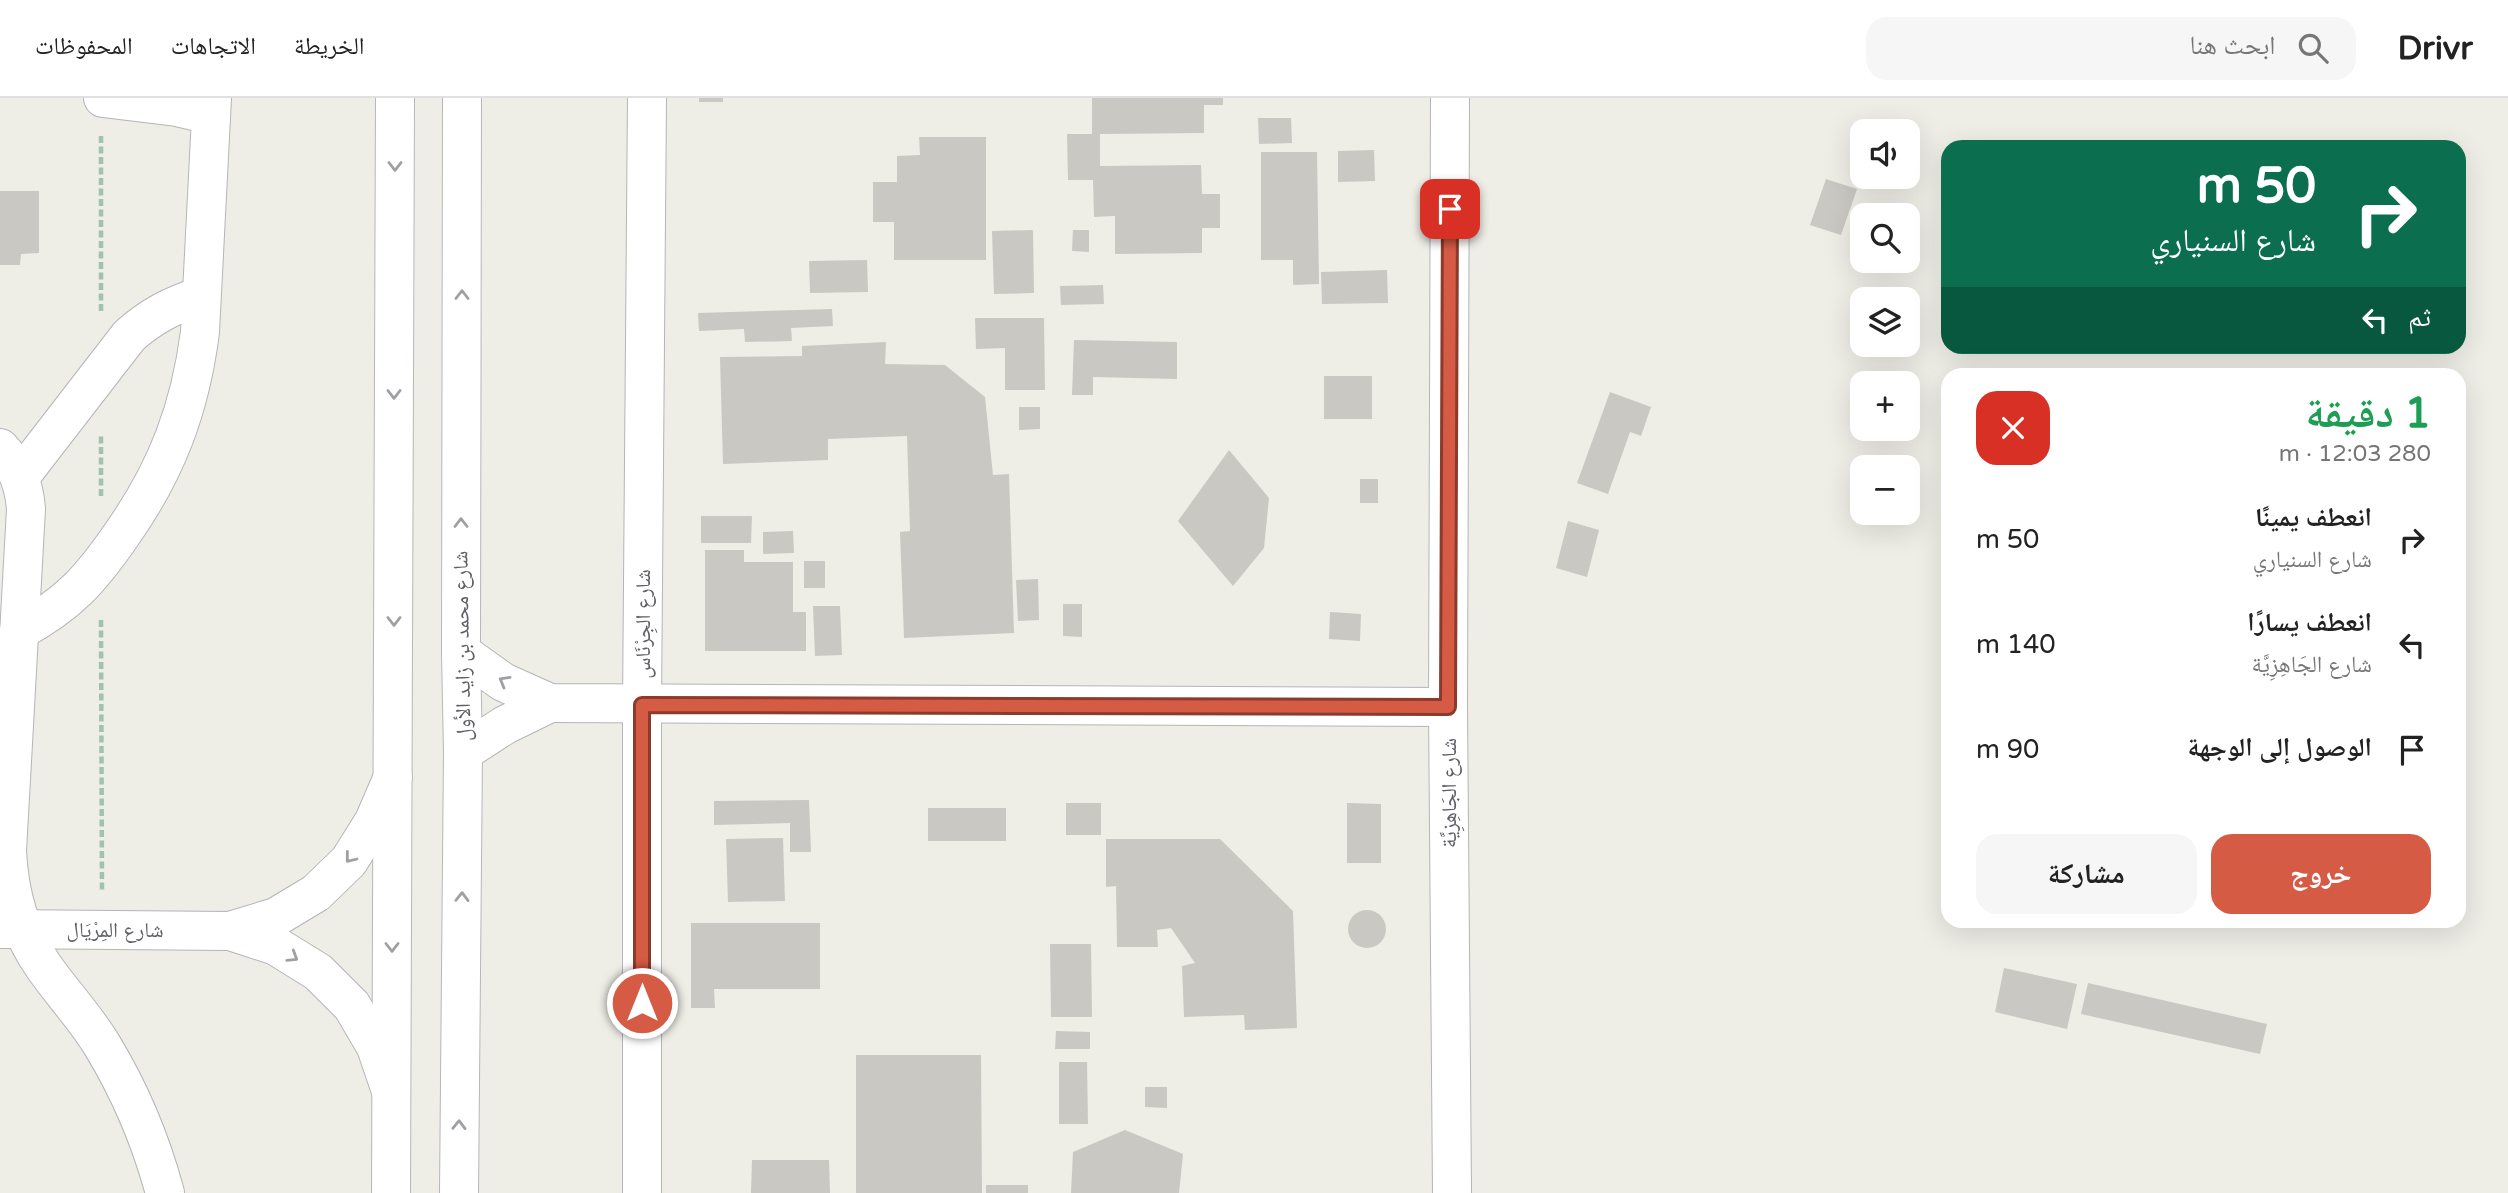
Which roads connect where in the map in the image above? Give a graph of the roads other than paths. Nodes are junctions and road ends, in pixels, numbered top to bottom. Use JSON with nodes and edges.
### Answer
{"nodes":[{"id":1,"x":103,"y":98,"type":"edge"},
{"id":2,"x":395,"y":98,"type":"edge"},
{"id":3,"x":462,"y":98,"type":"edge"},
{"id":4,"x":647,"y":98,"type":"edge"},
{"id":5,"x":1450,"y":98,"type":"edge"},
{"id":6,"x":212,"y":107,"type":"edge"},
{"id":7,"x":201,"y":296,"type":"junction"},
{"id":8,"x":10,"y":463,"type":"edge"},
{"id":9,"x":19,"y":631,"type":"junction"},
{"id":10,"x":461,"y":652,"type":"junction"},
{"id":11,"x":550,"y":703,"type":"junction"},
{"id":12,"x":642,"y":705,"type":"junction"},
{"id":13,"x":1448,"y":707,"type":"junction"},
{"id":14,"x":463,"y":751,"type":"junction"},
{"id":15,"x":393,"y":777,"type":"junction"},
{"id":16,"x":11,"y":929,"type":"edge"},
{"id":17,"x":230,"y":931,"type":"junction"},
{"id":18,"x":391,"y":1093,"type":"junction"},
{"id":19,"x":165,"y":1193,"type":"edge"},
{"id":20,"x":391,"y":1193,"type":"edge"},
{"id":21,"x":458,"y":1193,"type":"edge"},
{"id":22,"x":642,"y":1193,"type":"edge"},
{"id":23,"x":1452,"y":1193,"type":"edge"}],
"edges":[{"from":1,"to":6,"type":"street"},
{"from":2,"to":15,"type":"street","one_way":true},
{"from":10,"to":3,"type":"street","name":"شارع محمد بن زايد الأول","one_way":true},
{"from":4,"to":12,"type":"street","name":"شارع الجِرْنَاس"},
{"from":5,"to":13,"type":"street","name":"شارع الجَاهِزِيَّة"},
{"from":6,"to":7,"type":"street"},
{"from":7,"to":8,"type":"street"},
{"from":7,"to":9,"type":"street"},
{"from":8,"to":9,"type":"street"},
{"from":9,"to":16,"type":"street"},
{"from":11,"to":10,"type":"street","one_way":true},
{"from":10,"to":14,"type":"street","name":"شارع محمد بن زايد الأول"},
{"from":11,"to":12,"type":"street"},
{"from":11,"to":14,"type":"street"},
{"from":12,"to":13,"type":"street"},
{"from":12,"to":22,"type":"street","name":"شارع الجِرْنَاس"},
{"from":13,"to":23,"type":"street","name":"شارع الجَاهِزِيَّة"},
{"from":21,"to":14,"type":"street","name":"شارع محمد بن زايد الأول","one_way":true},
{"from":15,"to":17,"type":"street","name":"شارع المِرْيَال","one_way":true},
{"from":15,"to":18,"type":"street","one_way":true},
{"from":16,"to":17,"type":"street","name":"شارع المِرْيَال"},
{"from":16,"to":19,"type":"street"},
{"from":17,"to":18,"type":"street","name":"شارع المِرْيَال","one_way":true},
{"from":18,"to":20,"type":"street"}]}
